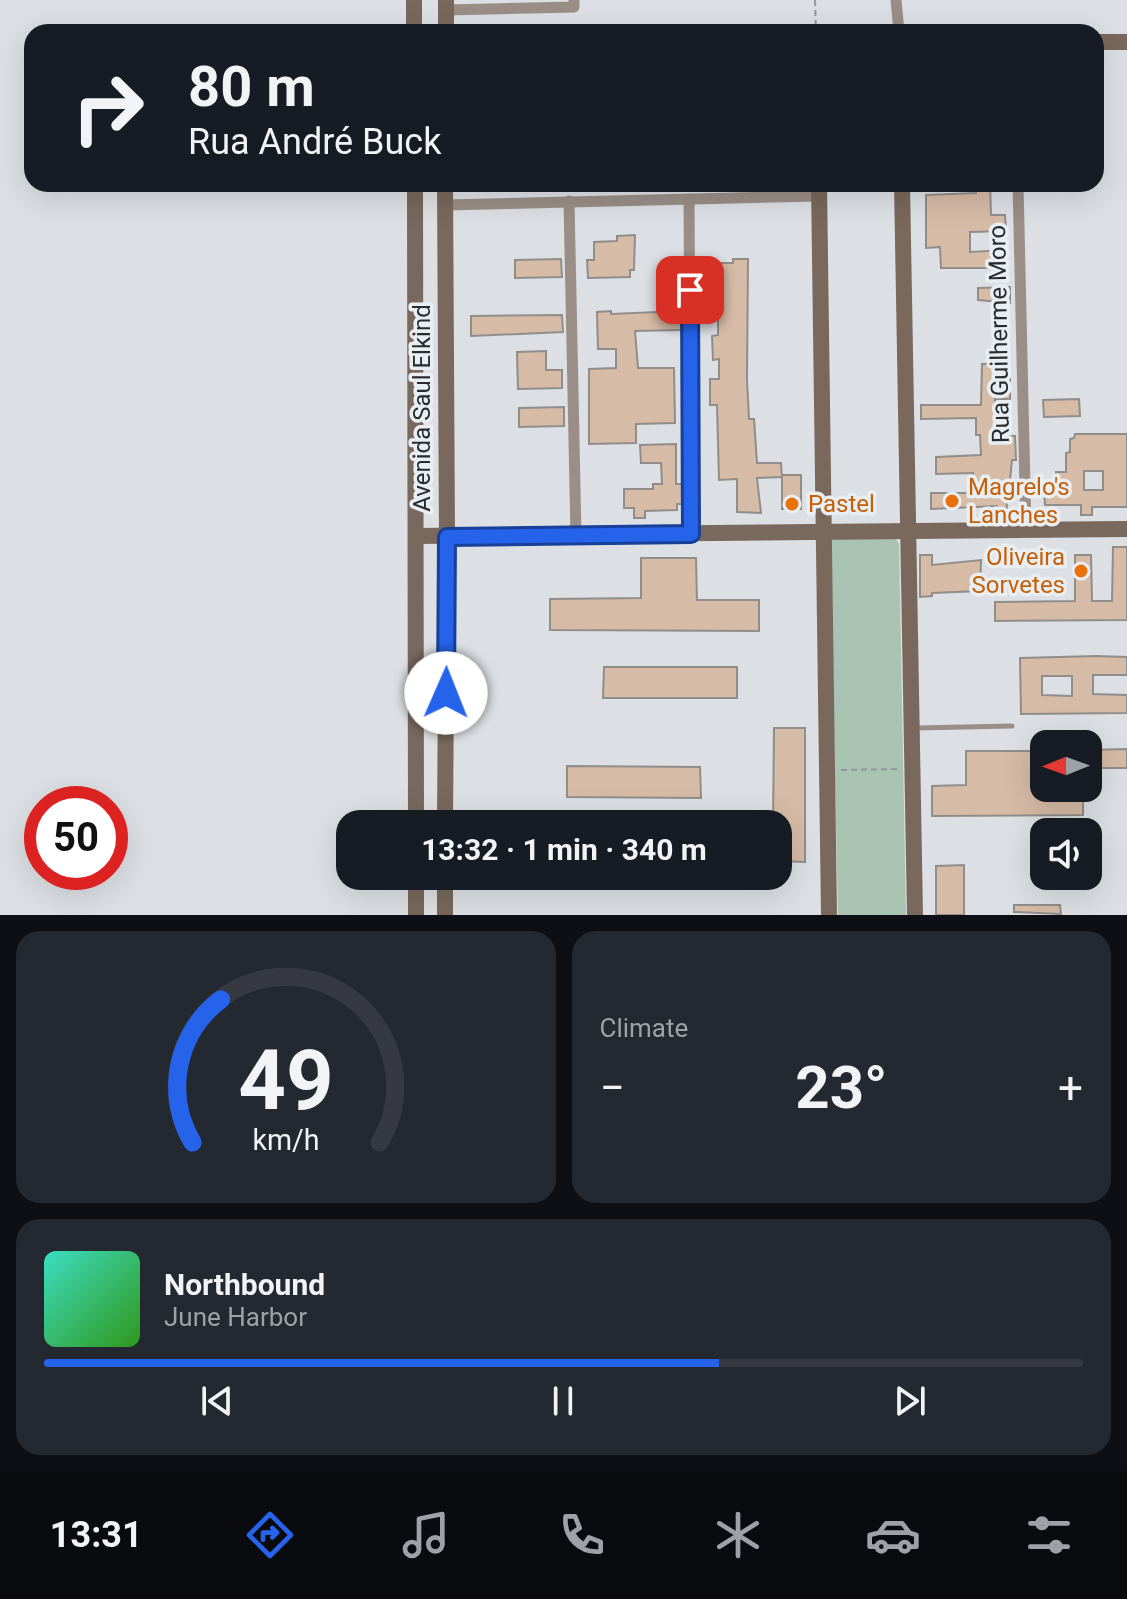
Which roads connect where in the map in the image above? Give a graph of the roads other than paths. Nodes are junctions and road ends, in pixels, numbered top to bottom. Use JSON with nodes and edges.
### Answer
{"nodes":[{"id":1,"x":414,"y":0,"type":"edge"},
{"id":2,"x":574,"y":0,"type":"edge"},
{"id":3,"x":896,"y":0,"type":"edge"},
{"id":4,"x":446,"y":5,"type":"edge"},
{"id":5,"x":414,"y":24,"type":"edge"},
{"id":6,"x":898,"y":24,"type":"edge"},
{"id":7,"x":1104,"y":42,"type":"edge"},
{"id":8,"x":1127,"y":42,"type":"edge"},
{"id":9,"x":415,"y":192,"type":"edge"},
{"id":10,"x":445,"y":192,"type":"edge"},
{"id":11,"x":790,"y":192,"type":"edge"},
{"id":12,"x":819,"y":192,"type":"edge"},
{"id":13,"x":902,"y":192,"type":"edge"},
{"id":14,"x":1018,"y":192,"type":"edge"},
{"id":15,"x":689,"y":199,"type":"junction"},
{"id":16,"x":569,"y":201,"type":"junction"},
{"id":17,"x":445,"y":205,"type":"junction"},
{"id":18,"x":1127,"y":529,"type":"edge"},
{"id":19,"x":1026,"y":531,"type":"junction"},
{"id":20,"x":907,"y":532,"type":"junction"},
{"id":21,"x":824,"y":533,"type":"junction"},
{"id":22,"x":691,"y":534,"type":"junction"},
{"id":23,"x":416,"y":536,"type":"junction"},
{"id":24,"x":576,"y":536,"type":"junction"},
{"id":25,"x":447,"y":537,"type":"junction"},
{"id":26,"x":1012,"y":726,"type":"dead end"},
{"id":27,"x":911,"y":728,"type":"junction"},
{"id":28,"x":416,"y":810,"type":"edge"},
{"id":29,"x":445,"y":810,"type":"edge"},
{"id":30,"x":416,"y":890,"type":"edge"},
{"id":31,"x":445,"y":890,"type":"edge"},
{"id":32,"x":416,"y":915,"type":"edge"},
{"id":33,"x":445,"y":915,"type":"edge"},
{"id":34,"x":829,"y":915,"type":"edge"},
{"id":35,"x":915,"y":915,"type":"edge"}],
"edges":[{"from":1,"to":5,"type":"street"},
{"from":2,"to":4,"type":"street"},
{"from":3,"to":6,"type":"street"},
{"from":7,"to":8,"type":"street"},
{"from":9,"to":23,"type":"street","name":"Avenida Saul Elkind"},
{"from":10,"to":17,"type":"street","name":"Avenida Saul Elkind"},
{"from":11,"to":15,"type":"street"},
{"from":12,"to":21,"type":"street"},
{"from":13,"to":20,"type":"street"},
{"from":14,"to":19,"type":"street","name":"Rua Guilherme Moro"},
{"from":15,"to":16,"type":"street"},
{"from":15,"to":22,"type":"street"},
{"from":16,"to":17,"type":"street"},
{"from":16,"to":24,"type":"street"},
{"from":17,"to":25,"type":"street","name":"Avenida Saul Elkind"},
{"from":18,"to":19,"type":"street"},
{"from":19,"to":20,"type":"street"},
{"from":20,"to":21,"type":"street"},
{"from":20,"to":27,"type":"street"},
{"from":21,"to":22,"type":"street"},
{"from":21,"to":34,"type":"street"},
{"from":22,"to":24,"type":"street"},
{"from":23,"to":25,"type":"street"},
{"from":23,"to":28,"type":"street","name":"Avenida Saul Elkind"},
{"from":24,"to":25,"type":"street"},
{"from":25,"to":29,"type":"street","name":"Avenida Saul Elkind"},
{"from":26,"to":27,"type":"lane"},
{"from":27,"to":35,"type":"street"},
{"from":30,"to":32,"type":"street"},
{"from":31,"to":33,"type":"street"}]}
